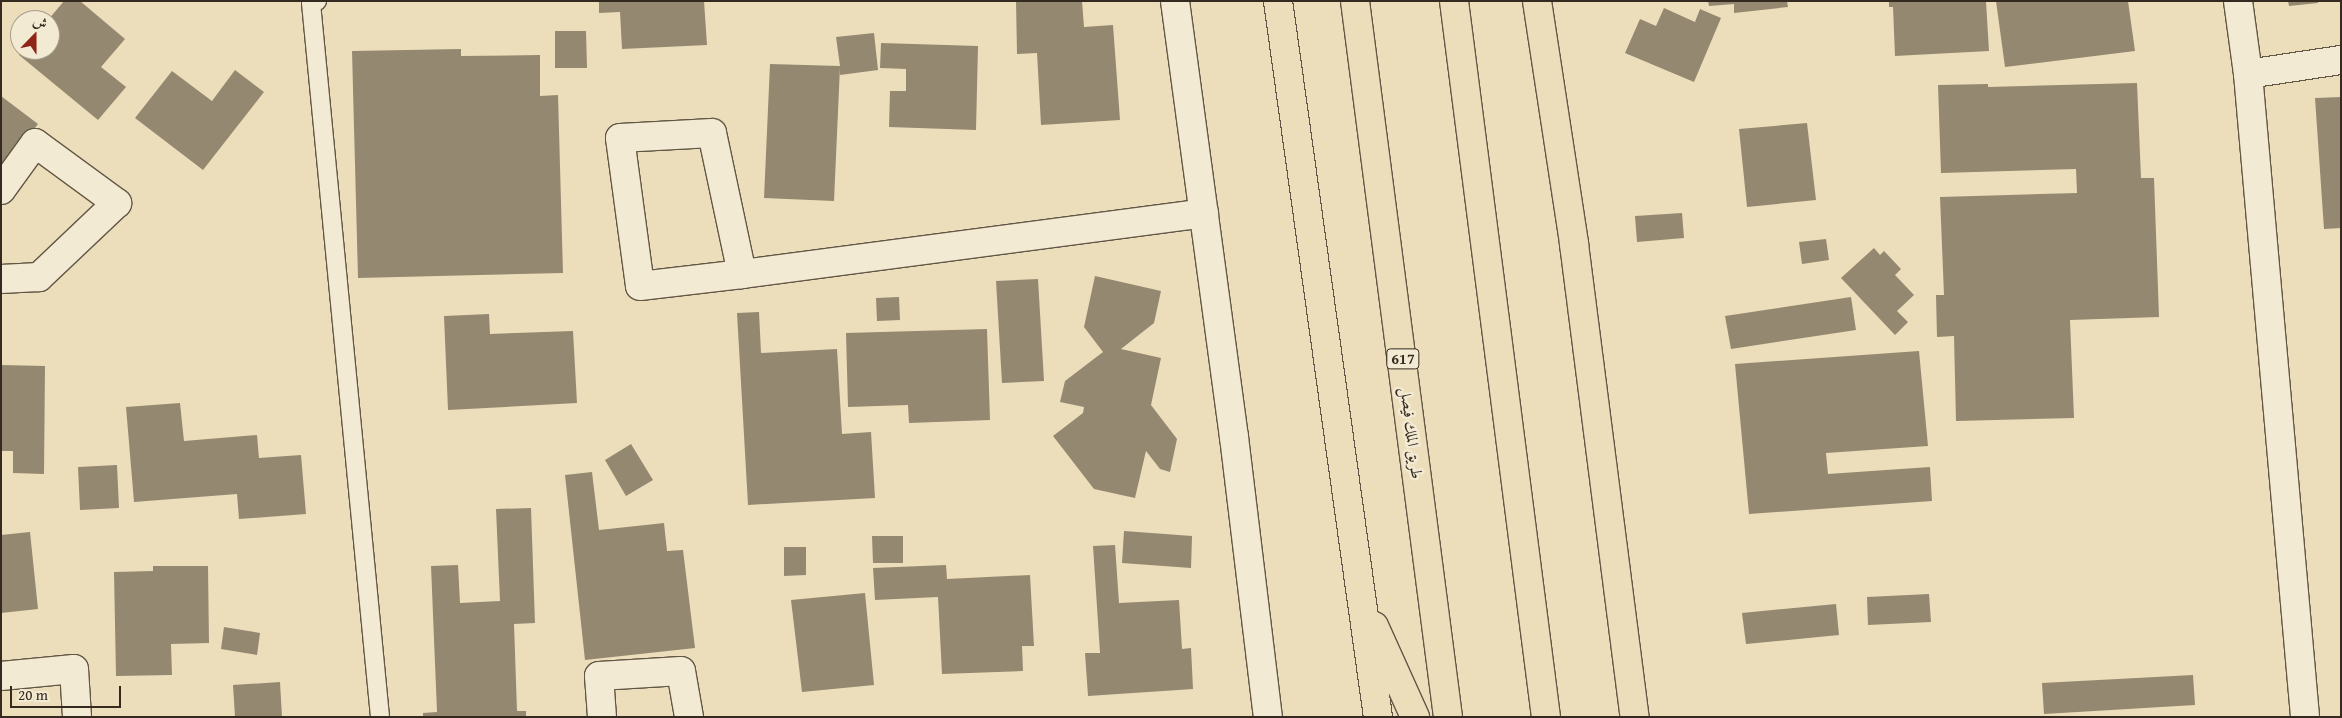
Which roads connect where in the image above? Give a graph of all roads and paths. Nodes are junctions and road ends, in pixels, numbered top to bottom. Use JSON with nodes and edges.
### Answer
{"nodes":[{"id":1,"x":317,"y":1,"type":"edge"},
{"id":2,"x":1175,"y":1,"type":"edge"},
{"id":3,"x":1278,"y":1,"type":"edge"},
{"id":4,"x":1355,"y":1,"type":"edge"},
{"id":5,"x":1454,"y":1,"type":"edge"},
{"id":6,"x":1537,"y":1,"type":"edge"},
{"id":7,"x":2238,"y":1,"type":"edge"},
{"id":8,"x":2341,"y":60,"type":"edge"},
{"id":9,"x":2248,"y":74,"type":"junction"},
{"id":10,"x":1,"y":190,"type":"edge"},
{"id":11,"x":1204,"y":213,"type":"junction"},
{"id":12,"x":742,"y":274,"type":"junction"},
{"id":13,"x":1,"y":279,"type":"edge"},
{"id":14,"x":1362,"y":600,"type":"junction"},
{"id":15,"x":1,"y":676,"type":"edge"},
{"id":16,"x":1630,"y":676,"type":"junction"},
{"id":17,"x":77,"y":717,"type":"edge"},
{"id":18,"x":380,"y":717,"type":"edge"},
{"id":19,"x":602,"y":717,"type":"edge"},
{"id":20,"x":690,"y":717,"type":"edge"},
{"id":21,"x":1268,"y":717,"type":"edge"},
{"id":22,"x":1378,"y":717,"type":"edge"},
{"id":23,"x":1415,"y":717,"type":"edge"},
{"id":24,"x":1448,"y":717,"type":"edge"},
{"id":25,"x":1546,"y":717,"type":"edge"},
{"id":26,"x":1620,"y":717,"type":"edge"},
{"id":27,"x":1635,"y":717,"type":"edge"},
{"id":28,"x":2305,"y":717,"type":"edge"}],
"edges":[{"from":1,"to":18,"type":"lane"},
{"from":2,"to":11,"type":"street"},
{"from":3,"to":14,"type":"main road"},
{"from":4,"to":24,"type":"main road","name":"طريق الملك فيصل","number":"617"},
{"from":5,"to":25,"type":"main road"},
{"from":6,"to":16,"type":"main road"},
{"from":7,"to":9,"type":"street"},
{"from":8,"to":9,"type":"street"},
{"from":9,"to":28,"type":"street"},
{"from":10,"to":13,"type":"street"},
{"from":11,"to":12,"type":"street"},
{"from":11,"to":21,"type":"street"},
{"from":12,"to":12,"type":"street"},
{"from":14,"to":22,"type":"main road"},
{"from":14,"to":23,"type":"main road"},
{"from":15,"to":17,"type":"street"},
{"from":16,"to":26,"type":"main road"},
{"from":16,"to":27,"type":"main road"},
{"from":19,"to":20,"type":"street"}]}
